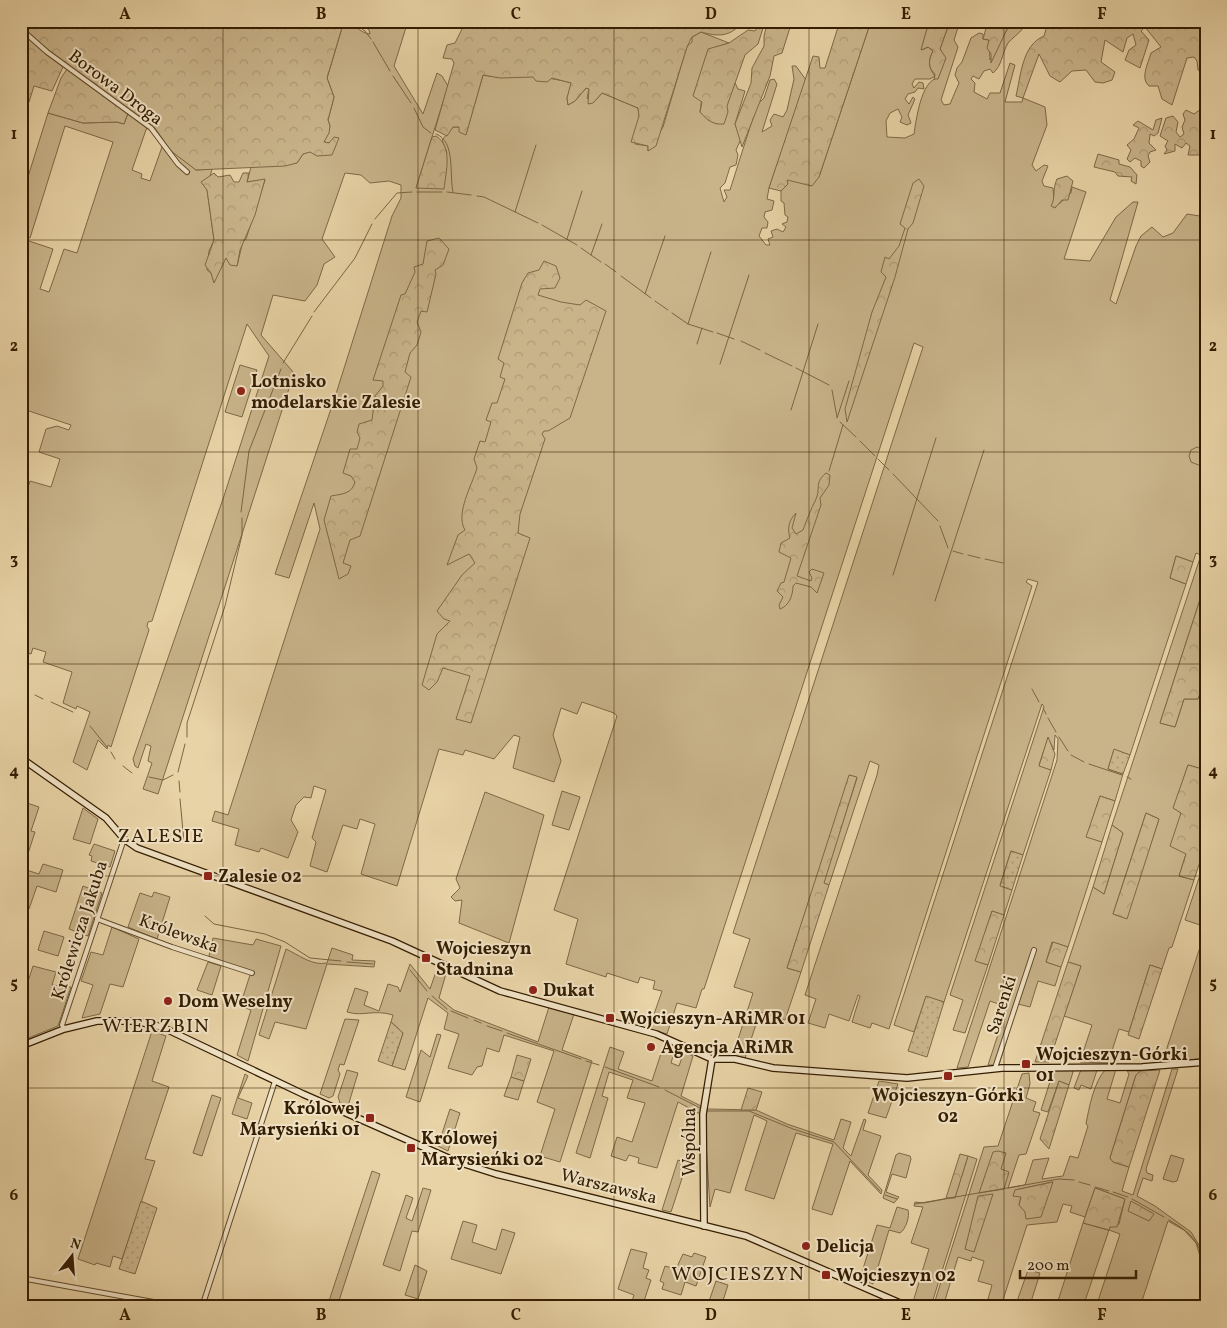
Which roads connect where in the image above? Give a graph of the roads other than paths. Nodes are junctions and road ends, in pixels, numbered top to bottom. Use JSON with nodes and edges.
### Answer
{"nodes":[{"id":1,"x":21,"y":29,"type":"edge"},
{"id":2,"x":187,"y":172,"type":"dead end"},
{"id":3,"x":21,"y":758,"type":"edge"},
{"id":4,"x":124,"y":840,"type":"junction"},
{"id":5,"x":97,"y":919,"type":"junction"},
{"id":6,"x":1034,"y":950,"type":"dead end"},
{"id":7,"x":252,"y":973,"type":"dead end"},
{"id":8,"x":64,"y":1029,"type":"junction"},
{"id":9,"x":21,"y":1046,"type":"edge"},
{"id":10,"x":712,"y":1059,"type":"junction"},
{"id":11,"x":1206,"y":1062,"type":"edge"},
{"id":12,"x":996,"y":1068,"type":"junction"},
{"id":13,"x":275,"y":1081,"type":"junction"},
{"id":14,"x":704,"y":1226,"type":"junction"},
{"id":15,"x":21,"y":1278,"type":"edge"},
{"id":16,"x":181,"y":1307,"type":"edge"},
{"id":17,"x":202,"y":1307,"type":"edge"},
{"id":18,"x":910,"y":1307,"type":"edge"}],
"edges":[{"from":1,"to":2,"type":"street","name":"Borowa Droga"},
{"from":3,"to":4,"type":"street"},
{"from":4,"to":5,"type":"street","name":"Królewicza Jakuba"},
{"from":4,"to":10,"type":"street"},
{"from":5,"to":7,"type":"street","name":"Królewska"},
{"from":5,"to":8,"type":"street","name":"Królewicza Jakuba"},
{"from":6,"to":12,"type":"street","name":"Sarenki"},
{"from":8,"to":9,"type":"street","name":"Warszawska"},
{"from":8,"to":13,"type":"street","name":"Warszawska"},
{"from":10,"to":12,"type":"street"},
{"from":10,"to":14,"type":"street","name":"Wspólna"},
{"from":11,"to":12,"type":"street"},
{"from":13,"to":14,"type":"street","name":"Warszawska"},
{"from":13,"to":17,"type":"street"},
{"from":14,"to":18,"type":"street","name":"Warszawska"},
{"from":15,"to":16,"type":"street"}]}
